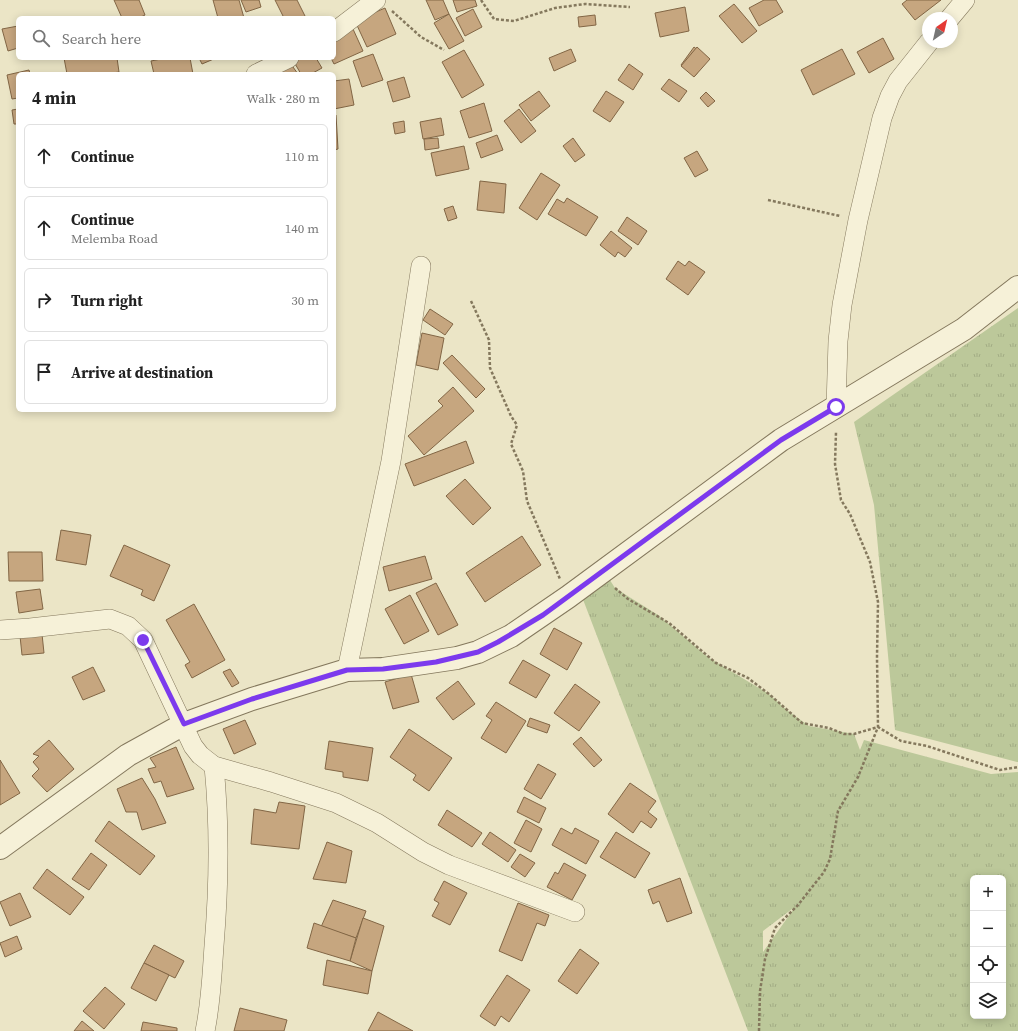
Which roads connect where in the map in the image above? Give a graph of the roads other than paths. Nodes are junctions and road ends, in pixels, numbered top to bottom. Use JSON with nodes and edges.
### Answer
{"nodes":[{"id":1,"x":965,"y":0,"type":"edge"},
{"id":2,"x":382,"y":3,"type":"edge"},
{"id":3,"x":955,"y":12,"type":"edge"},
{"id":4,"x":336,"y":31,"type":"edge"},
{"id":5,"x":924,"y":48,"type":"edge"},
{"id":6,"x":285,"y":60,"type":"edge"},
{"id":7,"x":260,"y":72,"type":"edge"},
{"id":8,"x":420,"y":266,"type":"dead end"},
{"id":9,"x":1018,"y":287,"type":"edge"},
{"id":10,"x":836,"y":407,"type":"junction"},
{"id":11,"x":0,"y":630,"type":"edge"},
{"id":12,"x":347,"y":670,"type":"junction"},
{"id":13,"x":184,"y":724,"type":"junction"},
{"id":14,"x":214,"y":766,"type":"junction"},
{"id":15,"x":0,"y":848,"type":"edge"},
{"id":16,"x":575,"y":912,"type":"dead end"},
{"id":17,"x":205,"y":1031,"type":"edge"}],
"edges":[{"from":1,"to":3,"type":"street"},
{"from":2,"to":4,"type":"street"},
{"from":5,"to":10,"type":"street"},
{"from":6,"to":7,"type":"street"},
{"from":8,"to":12,"type":"street"},
{"from":9,"to":10,"type":"street"},
{"from":10,"to":12,"type":"street"},
{"from":11,"to":13,"type":"street"},
{"from":12,"to":13,"type":"street"},
{"from":13,"to":14,"type":"street"},
{"from":13,"to":15,"type":"street"},
{"from":14,"to":16,"type":"street"},
{"from":14,"to":17,"type":"street"}]}
